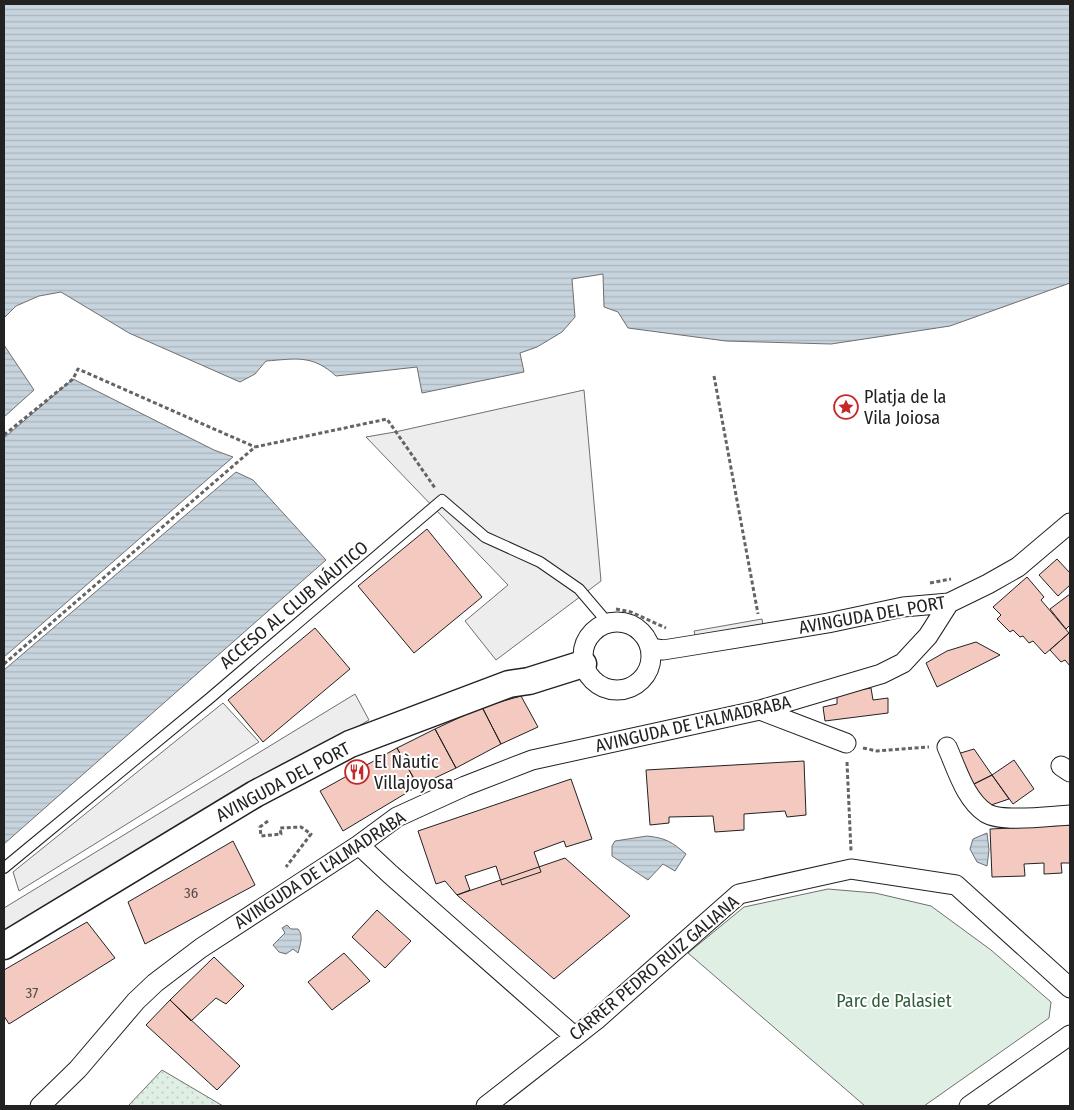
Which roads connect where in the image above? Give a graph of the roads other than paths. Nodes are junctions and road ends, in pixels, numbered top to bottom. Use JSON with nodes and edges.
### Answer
{"nodes":[{"id":1,"x":1070,"y":523,"type":"edge"},
{"id":2,"x":949,"y":603,"type":"junction"},
{"id":3,"x":612,"y":616,"type":"junction"},
{"id":4,"x":650,"y":648,"type":"junction"},
{"id":5,"x":583,"y":664,"type":"junction"},
{"id":6,"x":760,"y":710,"type":"junction"},
{"id":7,"x":846,"y":743,"type":"road end"},
{"id":8,"x":947,"y":747,"type":"road end"},
{"id":9,"x":1070,"y":815,"type":"edge"},
{"id":10,"x":359,"y":845,"type":"junction"},
{"id":11,"x":4,"y":868,"type":"edge"},
{"id":12,"x":4,"y":946,"type":"edge"},
{"id":13,"x":1070,"y":988,"type":"edge"},
{"id":14,"x":1070,"y":1035,"type":"edge"},
{"id":15,"x":574,"y":1036,"type":"junction"},
{"id":16,"x":40,"y":1106,"type":"edge"},
{"id":17,"x":486,"y":1106,"type":"edge"},
{"id":18,"x":969,"y":1106,"type":"edge"}],
"edges":[{"from":1,"to":2,"type":"street","name":"AVINGUDA DEL PORT"},
{"from":2,"to":4,"type":"street","name":"AVINGUDA DEL PORT"},
{"from":2,"to":6,"type":"street","name":"AVINGUDA DE L'ALMADRABA"},
{"from":3,"to":4,"type":"street"},
{"from":3,"to":5,"type":"street"},
{"from":3,"to":11,"type":"lane","name":"ACCESO AL CLUB NÁUTICO"},
{"from":4,"to":5,"type":"street"},
{"from":5,"to":12,"type":"street","name":"AVINGUDA DEL PORT"},
{"from":6,"to":7,"type":"street"},
{"from":6,"to":10,"type":"street","name":"AVINGUDA DE L'ALMADRABA"},
{"from":8,"to":9,"type":"street"},
{"from":10,"to":15,"type":"street"},
{"from":10,"to":16,"type":"street","name":"AVINGUDA DE L'ALMADRABA"},
{"from":13,"to":15,"type":"street","name":"CARRER PEDRO RUIZ GALIANA"},
{"from":14,"to":18,"type":"street"},
{"from":15,"to":17,"type":"street","name":"CARRER PEDRO RUIZ GALIANA"}]}
